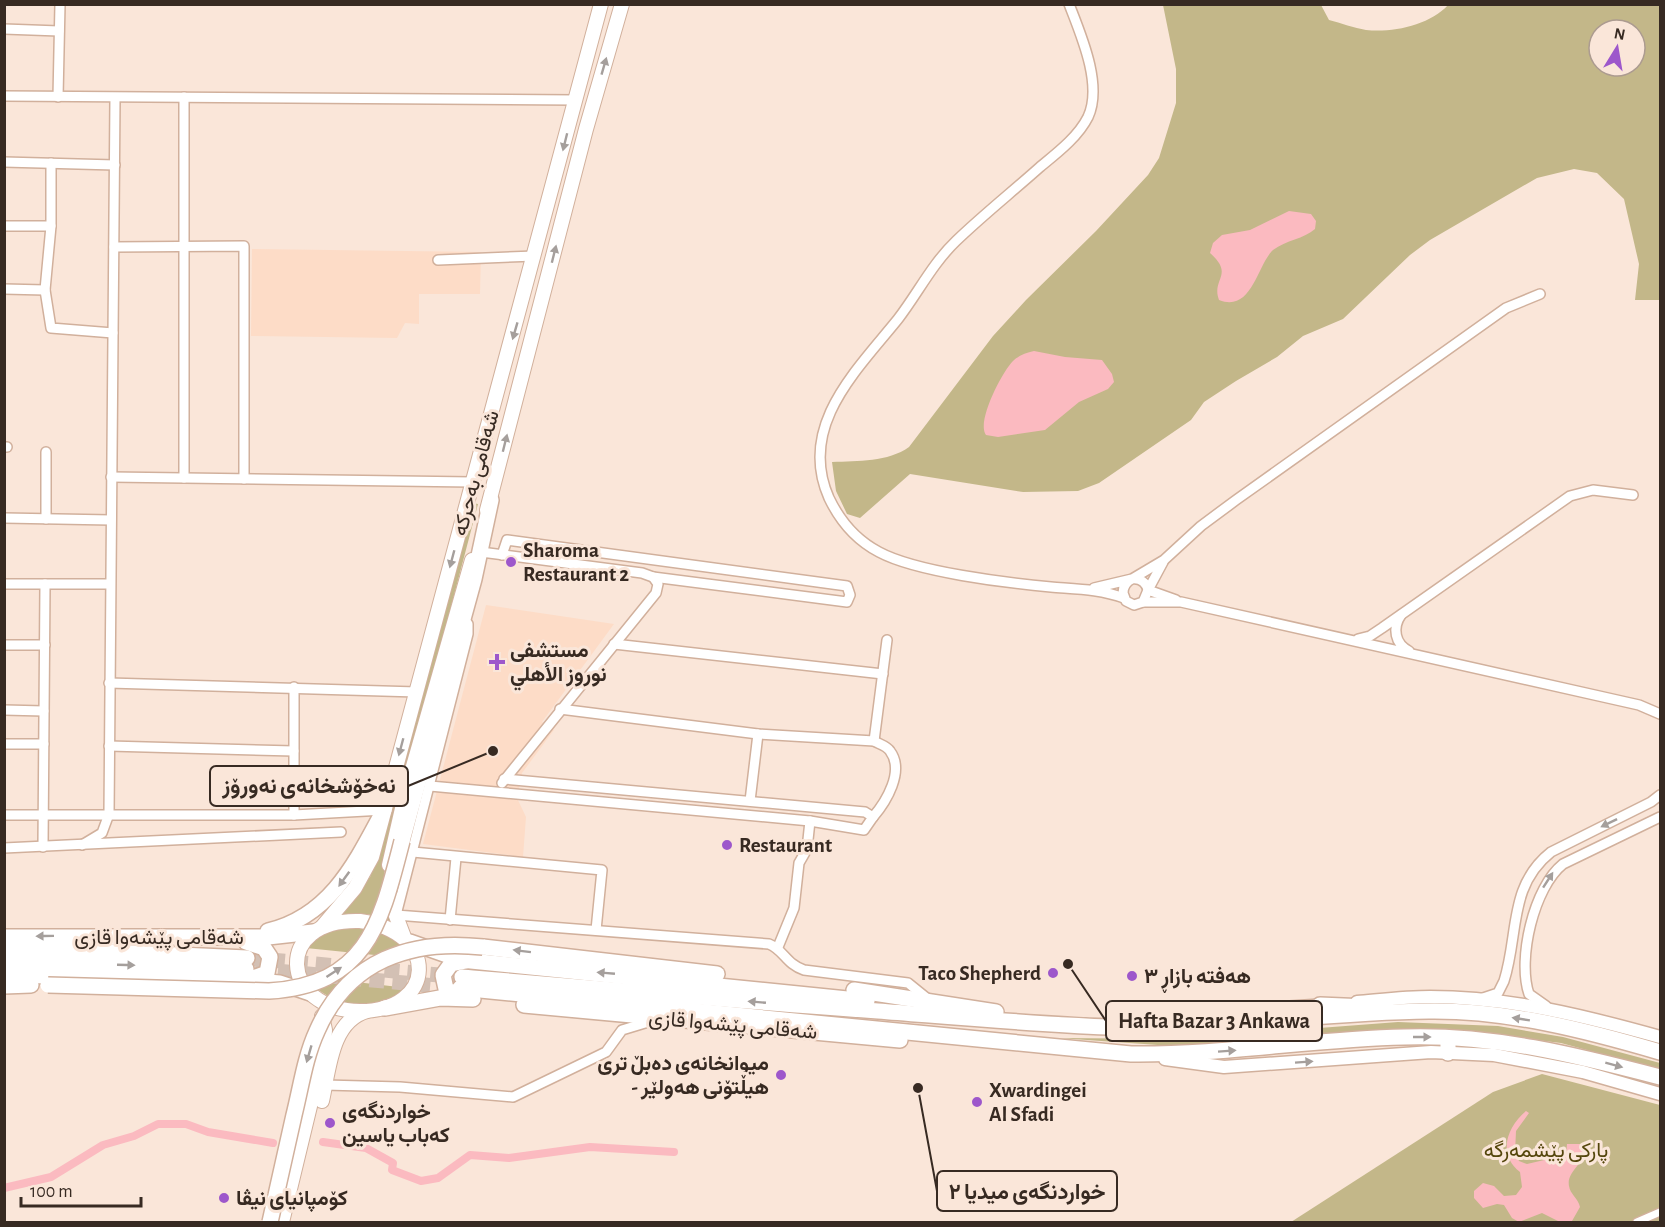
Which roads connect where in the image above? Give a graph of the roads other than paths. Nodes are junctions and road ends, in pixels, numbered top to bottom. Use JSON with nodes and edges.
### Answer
{"nodes":[{"id":1,"x":60,"y":4,"type":"edge"},
{"id":2,"x":601,"y":4,"type":"edge"},
{"id":3,"x":621,"y":4,"type":"edge"},
{"id":4,"x":1069,"y":4,"type":"edge"},
{"id":5,"x":4,"y":29,"type":"edge"},
{"id":6,"x":59,"y":31,"type":"junction"},
{"id":7,"x":4,"y":96,"type":"edge"},
{"id":8,"x":58,"y":97,"type":"junction"},
{"id":9,"x":184,"y":97,"type":"junction"},
{"id":10,"x":115,"y":98,"type":"junction"},
{"id":11,"x":575,"y":100,"type":"junction"},
{"id":12,"x":4,"y":162,"type":"edge"},
{"id":13,"x":51,"y":163,"type":"junction"},
{"id":14,"x":115,"y":165,"type":"junction"},
{"id":15,"x":4,"y":226,"type":"edge"},
{"id":16,"x":51,"y":226,"type":"junction"},
{"id":17,"x":183,"y":245,"type":"junction"},
{"id":18,"x":114,"y":247,"type":"junction"},
{"id":19,"x":536,"y":256,"type":"junction"},
{"id":20,"x":438,"y":260,"type":"dead end"},
{"id":21,"x":4,"y":289,"type":"edge"},
{"id":22,"x":45,"y":290,"type":"junction"},
{"id":23,"x":1540,"y":294,"type":"dead end"},
{"id":24,"x":113,"y":333,"type":"junction"},
{"id":25,"x":46,"y":452,"type":"dead end"},
{"id":26,"x":111,"y":477,"type":"junction"},
{"id":27,"x":183,"y":478,"type":"junction"},
{"id":28,"x":244,"y":479,"type":"junction"},
{"id":29,"x":472,"y":482,"type":"junction"},
{"id":30,"x":1633,"y":495,"type":"dead end"},
{"id":31,"x":491,"y":500,"type":"junction"},
{"id":32,"x":4,"y":518,"type":"edge"},
{"id":33,"x":46,"y":519,"type":"junction"},
{"id":34,"x":111,"y":520,"type":"junction"},
{"id":35,"x":481,"y":552,"type":"junction"},
{"id":36,"x":502,"y":555,"type":"junction"},
{"id":37,"x":1164,"y":560,"type":"junction"},
{"id":38,"x":653,"y":577,"type":"junction"},
{"id":39,"x":1132,"y":579,"type":"junction"},
{"id":40,"x":4,"y":584,"type":"edge"},
{"id":41,"x":45,"y":584,"type":"junction"},
{"id":42,"x":110,"y":584,"type":"junction"},
{"id":43,"x":1088,"y":589,"type":"junction"},
{"id":44,"x":1149,"y":590,"type":"junction"},
{"id":45,"x":1124,"y":598,"type":"junction"},
{"id":46,"x":1181,"y":602,"type":"junction"},
{"id":47,"x":1143,"y":603,"type":"junction"},
{"id":48,"x":1405,"y":611,"type":"junction"},
{"id":49,"x":464,"y":618,"type":"junction"},
{"id":50,"x":1344,"y":639,"type":"junction"},
{"id":51,"x":887,"y":640,"type":"dead end"},
{"id":52,"x":614,"y":644,"type":"junction"},
{"id":53,"x":4,"y":645,"type":"edge"},
{"id":54,"x":45,"y":645,"type":"junction"},
{"id":55,"x":1419,"y":655,"type":"junction"},
{"id":56,"x":883,"y":674,"type":"junction"},
{"id":57,"x":109,"y":683,"type":"junction"},
{"id":58,"x":294,"y":687,"type":"junction"},
{"id":59,"x":417,"y":692,"type":"junction"},
{"id":60,"x":1639,"y":705,"type":"junction"},
{"id":61,"x":1660,"y":706,"type":"edge"},
{"id":62,"x":560,"y":709,"type":"junction"},
{"id":63,"x":4,"y":710,"type":"edge"},
{"id":64,"x":44,"y":711,"type":"junction"},
{"id":65,"x":1660,"y":714,"type":"edge"},
{"id":66,"x":758,"y":734,"type":"junction"},
{"id":67,"x":874,"y":741,"type":"junction"},
{"id":68,"x":4,"y":744,"type":"edge"},
{"id":69,"x":44,"y":744,"type":"junction"},
{"id":70,"x":109,"y":746,"type":"junction"},
{"id":71,"x":294,"y":751,"type":"junction"},
{"id":72,"x":504,"y":779,"type":"junction"},
{"id":73,"x":430,"y":786,"type":"junction"},
{"id":74,"x":498,"y":791,"type":"junction"},
{"id":75,"x":1660,"y":795,"type":"edge"},
{"id":76,"x":750,"y":801,"type":"junction"},
{"id":77,"x":384,"y":810,"type":"junction"},
{"id":78,"x":44,"y":814,"type":"junction"},
{"id":79,"x":109,"y":814,"type":"junction"},
{"id":80,"x":4,"y":815,"type":"edge"},
{"id":81,"x":294,"y":815,"type":"junction"},
{"id":82,"x":873,"y":817,"type":"junction"},
{"id":83,"x":1660,"y":817,"type":"edge"},
{"id":84,"x":810,"y":821,"type":"junction"},
{"id":85,"x":340,"y":832,"type":"dead end"},
{"id":86,"x":82,"y":845,"type":"junction"},
{"id":87,"x":408,"y":846,"type":"junction"},
{"id":88,"x":43,"y":847,"type":"junction"},
{"id":89,"x":4,"y":848,"type":"edge"},
{"id":90,"x":456,"y":858,"type":"junction"},
{"id":91,"x":396,"y":915,"type":"junction"},
{"id":92,"x":450,"y":920,"type":"junction"},
{"id":93,"x":318,"y":929,"type":"junction"},
{"id":94,"x":596,"y":930,"type":"junction"},
{"id":95,"x":1514,"y":932,"type":"junction"},
{"id":96,"x":1530,"y":935,"type":"junction"},
{"id":97,"x":4,"y":937,"type":"edge"},
{"id":98,"x":200,"y":938,"type":"junction"},
{"id":99,"x":221,"y":938,"type":"junction"},
{"id":100,"x":407,"y":940,"type":"junction"},
{"id":101,"x":778,"y":947,"type":"junction"},
{"id":102,"x":4,"y":950,"type":"edge"},
{"id":103,"x":469,"y":961,"type":"junction"},
{"id":104,"x":4,"y":963,"type":"edge"},
{"id":105,"x":246,"y":969,"type":"junction"},
{"id":106,"x":4,"y":975,"type":"edge"},
{"id":107,"x":4,"y":986,"type":"edge"},
{"id":108,"x":310,"y":993,"type":"junction"},
{"id":109,"x":471,"y":999,"type":"junction"},
{"id":110,"x":1472,"y":999,"type":"junction"},
{"id":111,"x":929,"y":1000,"type":"junction"},
{"id":112,"x":1320,"y":1005,"type":"junction"},
{"id":113,"x":379,"y":1009,"type":"junction"},
{"id":114,"x":1430,"y":1011,"type":"junction"},
{"id":115,"x":1303,"y":1013,"type":"junction"},
{"id":116,"x":1571,"y":1013,"type":"junction"},
{"id":117,"x":1017,"y":1016,"type":"junction"},
{"id":118,"x":653,"y":1018,"type":"junction"},
{"id":119,"x":1106,"y":1026,"type":"junction"},
{"id":120,"x":1660,"y":1037,"type":"edge"},
{"id":121,"x":1448,"y":1045,"type":"junction"},
{"id":122,"x":1082,"y":1049,"type":"junction"},
{"id":123,"x":1660,"y":1052,"type":"edge"},
{"id":124,"x":1660,"y":1077,"type":"edge"},
{"id":125,"x":326,"y":1085,"type":"junction"},
{"id":126,"x":1660,"y":1094,"type":"edge"},
{"id":127,"x":1660,"y":1212,"type":"edge"},
{"id":128,"x":270,"y":1222,"type":"edge"},
{"id":129,"x":282,"y":1222,"type":"edge"},
{"id":130,"x":292,"y":1222,"type":"edge"},
{"id":131,"x":1637,"y":1222,"type":"edge"}],
"edges":[{"from":1,"to":6,"type":"street"},
{"from":2,"to":11,"type":"main road","name":"شەقامی بەحرکە"},
{"from":31,"to":3,"type":"main road","name":"شەقامی بەحرکە","one_way":true},
{"from":4,"to":43,"type":"street"},
{"from":5,"to":6,"type":"street"},
{"from":6,"to":8,"type":"street"},
{"from":7,"to":8,"type":"street"},
{"from":8,"to":10,"type":"street"},
{"from":9,"to":10,"type":"street"},
{"from":9,"to":11,"type":"street"},
{"from":9,"to":17,"type":"street"},
{"from":10,"to":14,"type":"street"},
{"from":11,"to":19,"type":"main road","name":"شەقامی بەحرکە","one_way":true},
{"from":12,"to":13,"type":"street"},
{"from":13,"to":14,"type":"street"},
{"from":13,"to":16,"type":"street"},
{"from":14,"to":18,"type":"street"},
{"from":15,"to":16,"type":"street"},
{"from":16,"to":22,"type":"street"},
{"from":17,"to":18,"type":"street"},
{"from":17,"to":27,"type":"street"},
{"from":17,"to":28,"type":"street"},
{"from":18,"to":24,"type":"street"},
{"from":19,"to":20,"type":"street"},
{"from":19,"to":29,"type":"main road","name":"شەقامی بەحرکە","one_way":true},
{"from":21,"to":22,"type":"street"},
{"from":22,"to":24,"type":"street"},
{"from":23,"to":37,"type":"street"},
{"from":24,"to":26,"type":"street"},
{"from":25,"to":33,"type":"street"},
{"from":26,"to":27,"type":"street"},
{"from":26,"to":34,"type":"street"},
{"from":27,"to":28,"type":"street"},
{"from":28,"to":29,"type":"street"},
{"from":29,"to":59,"type":"main road","name":"شەقامی بەحرکە","one_way":true},
{"from":30,"to":48,"type":"street"},
{"from":31,"to":35,"type":"highway"},
{"from":31,"to":91,"type":"main road","name":"شەقامی بەحرکە"},
{"from":32,"to":33,"type":"street"},
{"from":33,"to":34,"type":"street"},
{"from":34,"to":42,"type":"street"},
{"from":35,"to":36,"type":"street"},
{"from":35,"to":49,"type":"highway"},
{"from":36,"to":38,"type":"street"},
{"from":36,"to":38,"type":"street"},
{"from":37,"to":39,"type":"street"},
{"from":37,"to":44,"type":"street"},
{"from":38,"to":52,"type":"street"},
{"from":39,"to":43,"type":"street"},
{"from":39,"to":44,"type":"street"},
{"from":39,"to":45,"type":"street"},
{"from":40,"to":41,"type":"street"},
{"from":41,"to":42,"type":"street"},
{"from":41,"to":54,"type":"street"},
{"from":42,"to":57,"type":"street"},
{"from":43,"to":45,"type":"street"},
{"from":44,"to":46,"type":"street"},
{"from":44,"to":47,"type":"street"},
{"from":45,"to":47,"type":"street"},
{"from":46,"to":47,"type":"street"},
{"from":46,"to":50,"type":"street"},
{"from":48,"to":50,"type":"street"},
{"from":48,"to":55,"type":"street"},
{"from":49,"to":73,"type":"street"},
{"from":49,"to":87,"type":"highway"},
{"from":50,"to":55,"type":"street"},
{"from":51,"to":56,"type":"street"},
{"from":52,"to":56,"type":"street"},
{"from":52,"to":62,"type":"street"},
{"from":53,"to":54,"type":"street"},
{"from":54,"to":64,"type":"street"},
{"from":55,"to":60,"type":"street"},
{"from":56,"to":67,"type":"street"},
{"from":57,"to":58,"type":"street"},
{"from":57,"to":70,"type":"street"},
{"from":58,"to":59,"type":"street"},
{"from":58,"to":71,"type":"street"},
{"from":59,"to":77,"type":"main road","name":"شەقامی بەحرکە","one_way":true},
{"from":60,"to":61,"type":"street"},
{"from":60,"to":65,"type":"street"},
{"from":62,"to":66,"type":"street"},
{"from":62,"to":72,"type":"street"},
{"from":63,"to":64,"type":"street"},
{"from":64,"to":69,"type":"street"},
{"from":66,"to":67,"type":"street"},
{"from":66,"to":76,"type":"street"},
{"from":67,"to":82,"type":"street"},
{"from":68,"to":69,"type":"street"},
{"from":69,"to":78,"type":"street"},
{"from":70,"to":71,"type":"street"},
{"from":70,"to":79,"type":"street"},
{"from":71,"to":81,"type":"street"},
{"from":72,"to":74,"type":"street"},
{"from":72,"to":76,"type":"street"},
{"from":73,"to":74,"type":"street"},
{"from":73,"to":87,"type":"street"},
{"from":74,"to":84,"type":"street"},
{"from":75,"to":95,"type":"street","one_way":true},
{"from":76,"to":82,"type":"street"},
{"from":77,"to":81,"type":"street"},
{"from":77,"to":93,"type":"main road","name":"شەقامی بەحرکە"},
{"from":77,"to":98,"type":"highway","one_way":true},
{"from":78,"to":79,"type":"street"},
{"from":78,"to":80,"type":"street"},
{"from":78,"to":88,"type":"street"},
{"from":79,"to":81,"type":"street"},
{"from":79,"to":86,"type":"street"},
{"from":82,"to":84,"type":"street"},
{"from":96,"to":83,"type":"street","one_way":true},
{"from":84,"to":101,"type":"street"},
{"from":85,"to":86,"type":"street"},
{"from":86,"to":88,"type":"street"},
{"from":87,"to":90,"type":"street"},
{"from":87,"to":91,"type":"street"},
{"from":107,"to":87,"type":"highway","one_way":true,"bridge":true},
{"from":88,"to":89,"type":"street"},
{"from":90,"to":92,"type":"street"},
{"from":90,"to":94,"type":"street"},
{"from":91,"to":92,"type":"street"},
{"from":91,"to":100,"type":"main road","name":"شەقامی بەحرکە"},
{"from":92,"to":94,"type":"street"},
{"from":93,"to":99,"type":"highway","name":"شەقامی پێشەوا قازی"},
{"from":93,"to":100,"type":"main road","name":"شەقامی پێشەوا قازی"},
{"from":93,"to":108,"type":"main road"},
{"from":94,"to":101,"type":"street"},
{"from":95,"to":96,"type":"street"},
{"from":95,"to":110,"type":"street"},
{"from":96,"to":116,"type":"street"},
{"from":98,"to":97,"type":"highway","name":"شەقامی پێشەوا قازی","one_way":true},
{"from":98,"to":99,"type":"highway","name":"شەقامی پێشەوا قازی"},
{"from":99,"to":105,"type":"highway"},
{"from":100,"to":103,"type":"highway","name":"شەقامی پێشەوا قازی"},
{"from":100,"to":113,"type":"main road"},
{"from":101,"to":111,"type":"street"},
{"from":102,"to":105,"type":"highway","name":"شەقامی پێشەوا قازی"},
{"from":103,"to":109,"type":"highway"},
{"from":117,"to":103,"type":"highway","name":"شەقامی پێشەوا قازی","one_way":true},
{"from":104,"to":105,"type":"highway","name":"شەقامی پێشەوا قازی","one_way":true},
{"from":105,"to":106,"type":"highway","name":"شەقامی پێشەوا قازی"},
{"from":105,"to":108,"type":"highway","name":"شەقامی پێشەوا قازی"},
{"from":108,"to":113,"type":"main road","name":"شەقامی پێشەوا قازی"},
{"from":108,"to":129,"type":"main road"},
{"from":109,"to":113,"type":"highway","name":"شەقامی پێشەوا قازی"},
{"from":109,"to":118,"type":"highway","name":"شەقامی پێشەوا قازی"},
{"from":110,"to":112,"type":"main road"},
{"from":110,"to":116,"type":"main road"},
{"from":111,"to":117,"type":"highway"},
{"from":111,"to":128,"type":"highway","one_way":true,"bridge":true},
{"from":112,"to":114,"type":"highway"},
{"from":112,"to":115,"type":"main road"},
{"from":113,"to":125,"type":"main road"},
{"from":114,"to":115,"type":"highway","name":"شەقامی پێشەوا قازی"},
{"from":123,"to":114,"type":"highway","name":"شەقامی پێشەوا قازی","one_way":true},
{"from":115,"to":119,"type":"highway","name":"شەقامی پێشەوا قازی"},
{"from":116,"to":120,"type":"main road"},
{"from":117,"to":119,"type":"highway","name":"شەقامی پێشەوا قازی"},
{"from":118,"to":122,"type":"highway","name":"شەقامی پێشەوا قازی"},
{"from":118,"to":125,"type":"street"},
{"from":119,"to":122,"type":"highway","name":"شەقامی پێشەوا قازی","one_way":true},
{"from":122,"to":121,"type":"highway","name":"شەقامی پێشەوا قازی","one_way":true},
{"from":121,"to":124,"type":"highway","name":"شەقامی پێشەوا قازی","one_way":true},
{"from":121,"to":126,"type":"main road"},
{"from":125,"to":130,"type":"main road"},
{"from":127,"to":131,"type":"street"}]}
